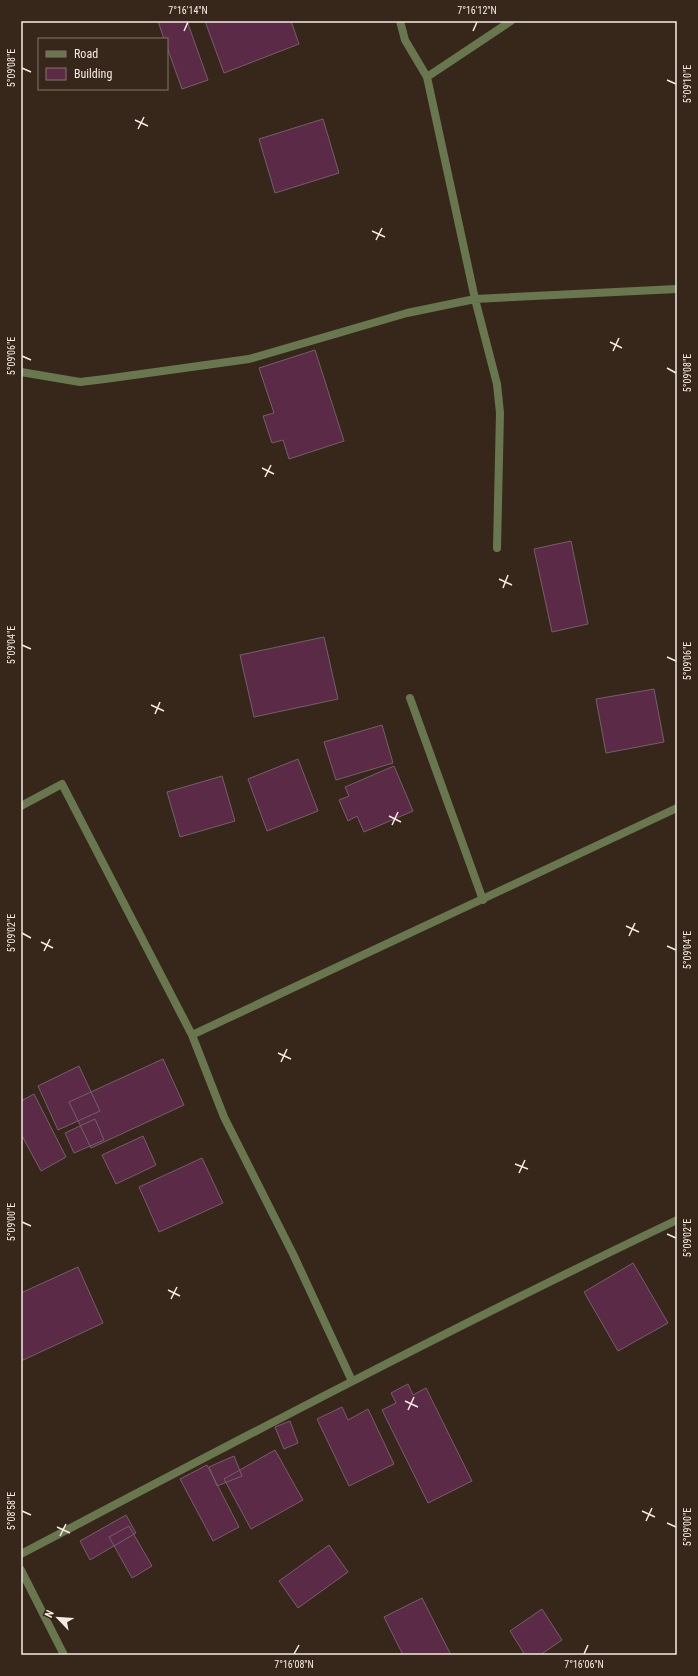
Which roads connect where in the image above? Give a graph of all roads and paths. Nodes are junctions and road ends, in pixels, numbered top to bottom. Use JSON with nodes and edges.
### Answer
{"nodes":[{"id":1,"x":400,"y":21,"type":"edge"},
{"id":2,"x":511,"y":21,"type":"edge"},
{"id":3,"x":427,"y":77,"type":"junction"},
{"id":4,"x":677,"y":289,"type":"edge"},
{"id":5,"x":475,"y":299,"type":"junction"},
{"id":6,"x":21,"y":372,"type":"edge"},
{"id":7,"x":497,"y":548,"type":"dead end"},
{"id":8,"x":410,"y":698,"type":"dead end"},
{"id":9,"x":21,"y":806,"type":"edge"},
{"id":10,"x":677,"y":808,"type":"edge"},
{"id":11,"x":483,"y":900,"type":"junction"},
{"id":12,"x":192,"y":1035,"type":"junction"},
{"id":13,"x":677,"y":1220,"type":"edge"},
{"id":14,"x":352,"y":1381,"type":"junction"},
{"id":15,"x":21,"y":1554,"type":"edge"},
{"id":16,"x":21,"y":1570,"type":"edge"},
{"id":17,"x":64,"y":1655,"type":"edge"}],
"edges":[{"from":1,"to":3,"type":"street"},
{"from":2,"to":3,"type":"street"},
{"from":3,"to":5,"type":"street"},
{"from":4,"to":5,"type":"street"},
{"from":5,"to":6,"type":"street"},
{"from":5,"to":7,"type":"street"},
{"from":8,"to":11,"type":"street"},
{"from":9,"to":12,"type":"street"},
{"from":10,"to":11,"type":"street"},
{"from":11,"to":12,"type":"street"},
{"from":12,"to":14,"type":"street"},
{"from":13,"to":14,"type":"street"},
{"from":14,"to":15,"type":"street"},
{"from":16,"to":17,"type":"street"}]}
